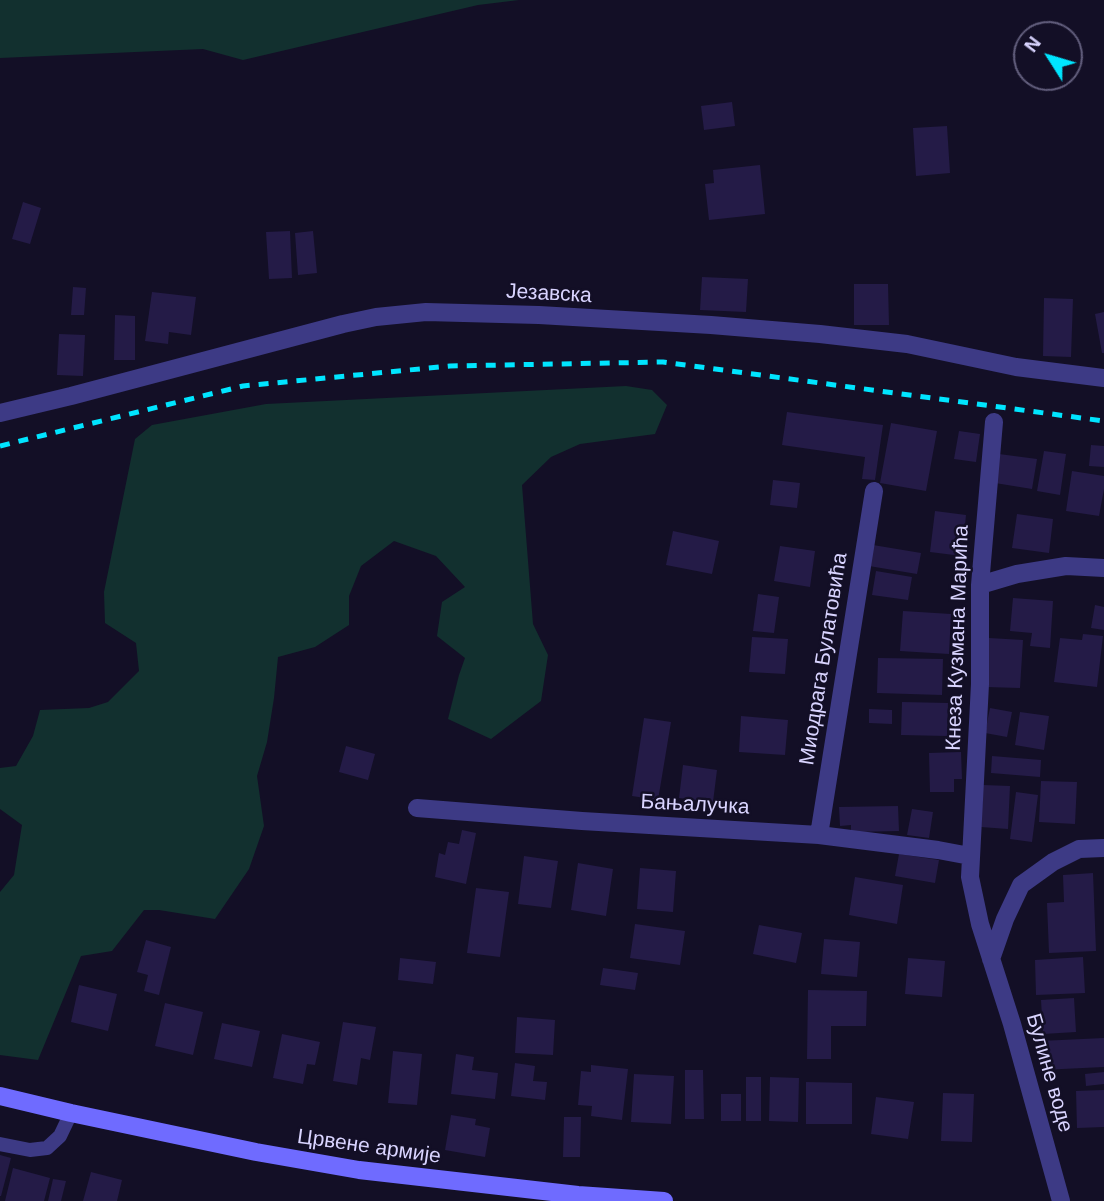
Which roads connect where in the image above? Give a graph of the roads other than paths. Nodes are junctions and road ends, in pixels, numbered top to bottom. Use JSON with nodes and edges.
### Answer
{"nodes":[{"id":1,"x":1104,"y":378,"type":"edge"},
{"id":2,"x":0,"y":413,"type":"edge"},
{"id":3,"x":994,"y":422,"type":"dead end"},
{"id":4,"x":874,"y":491,"type":"dead end"},
{"id":5,"x":1104,"y":568,"type":"edge"},
{"id":6,"x":980,"y":585,"type":"junction"},
{"id":7,"x":416,"y":808,"type":"dead end"},
{"id":8,"x":819,"y":835,"type":"junction"},
{"id":9,"x":1104,"y":848,"type":"edge"},
{"id":10,"x":970,"y":856,"type":"junction"},
{"id":11,"x":991,"y":959,"type":"junction"},
{"id":12,"x":0,"y":1096,"type":"edge"},
{"id":13,"x":71,"y":1113,"type":"junction"},
{"id":14,"x":0,"y":1144,"type":"edge"},
{"id":15,"x":578,"y":1198,"type":"edge"},
{"id":16,"x":664,"y":1201,"type":"edge"},
{"id":17,"x":1061,"y":1201,"type":"edge"}],
"edges":[{"from":1,"to":2,"type":"street","name":"Језавска"},
{"from":3,"to":6,"type":"street","name":"Кнеза Кузмана Марића"},
{"from":4,"to":8,"type":"street","name":"Миодрага Булатовића"},
{"from":5,"to":6,"type":"street"},
{"from":6,"to":10,"type":"street","name":"Кнеза Кузмана Марића"},
{"from":7,"to":8,"type":"street","name":"Бањалучка"},
{"from":8,"to":10,"type":"street","name":"Бањалучка"},
{"from":9,"to":11,"type":"street"},
{"from":10,"to":11,"type":"street","name":"Булине воде"},
{"from":11,"to":17,"type":"street","name":"Булине воде"},
{"from":12,"to":13,"type":"main road","name":"Црвене армије"},
{"from":13,"to":14,"type":"lane"},
{"from":13,"to":15,"type":"main road","name":"Црвене армије"},
{"from":15,"to":16,"type":"main road","name":"Црвене армије"}]}
